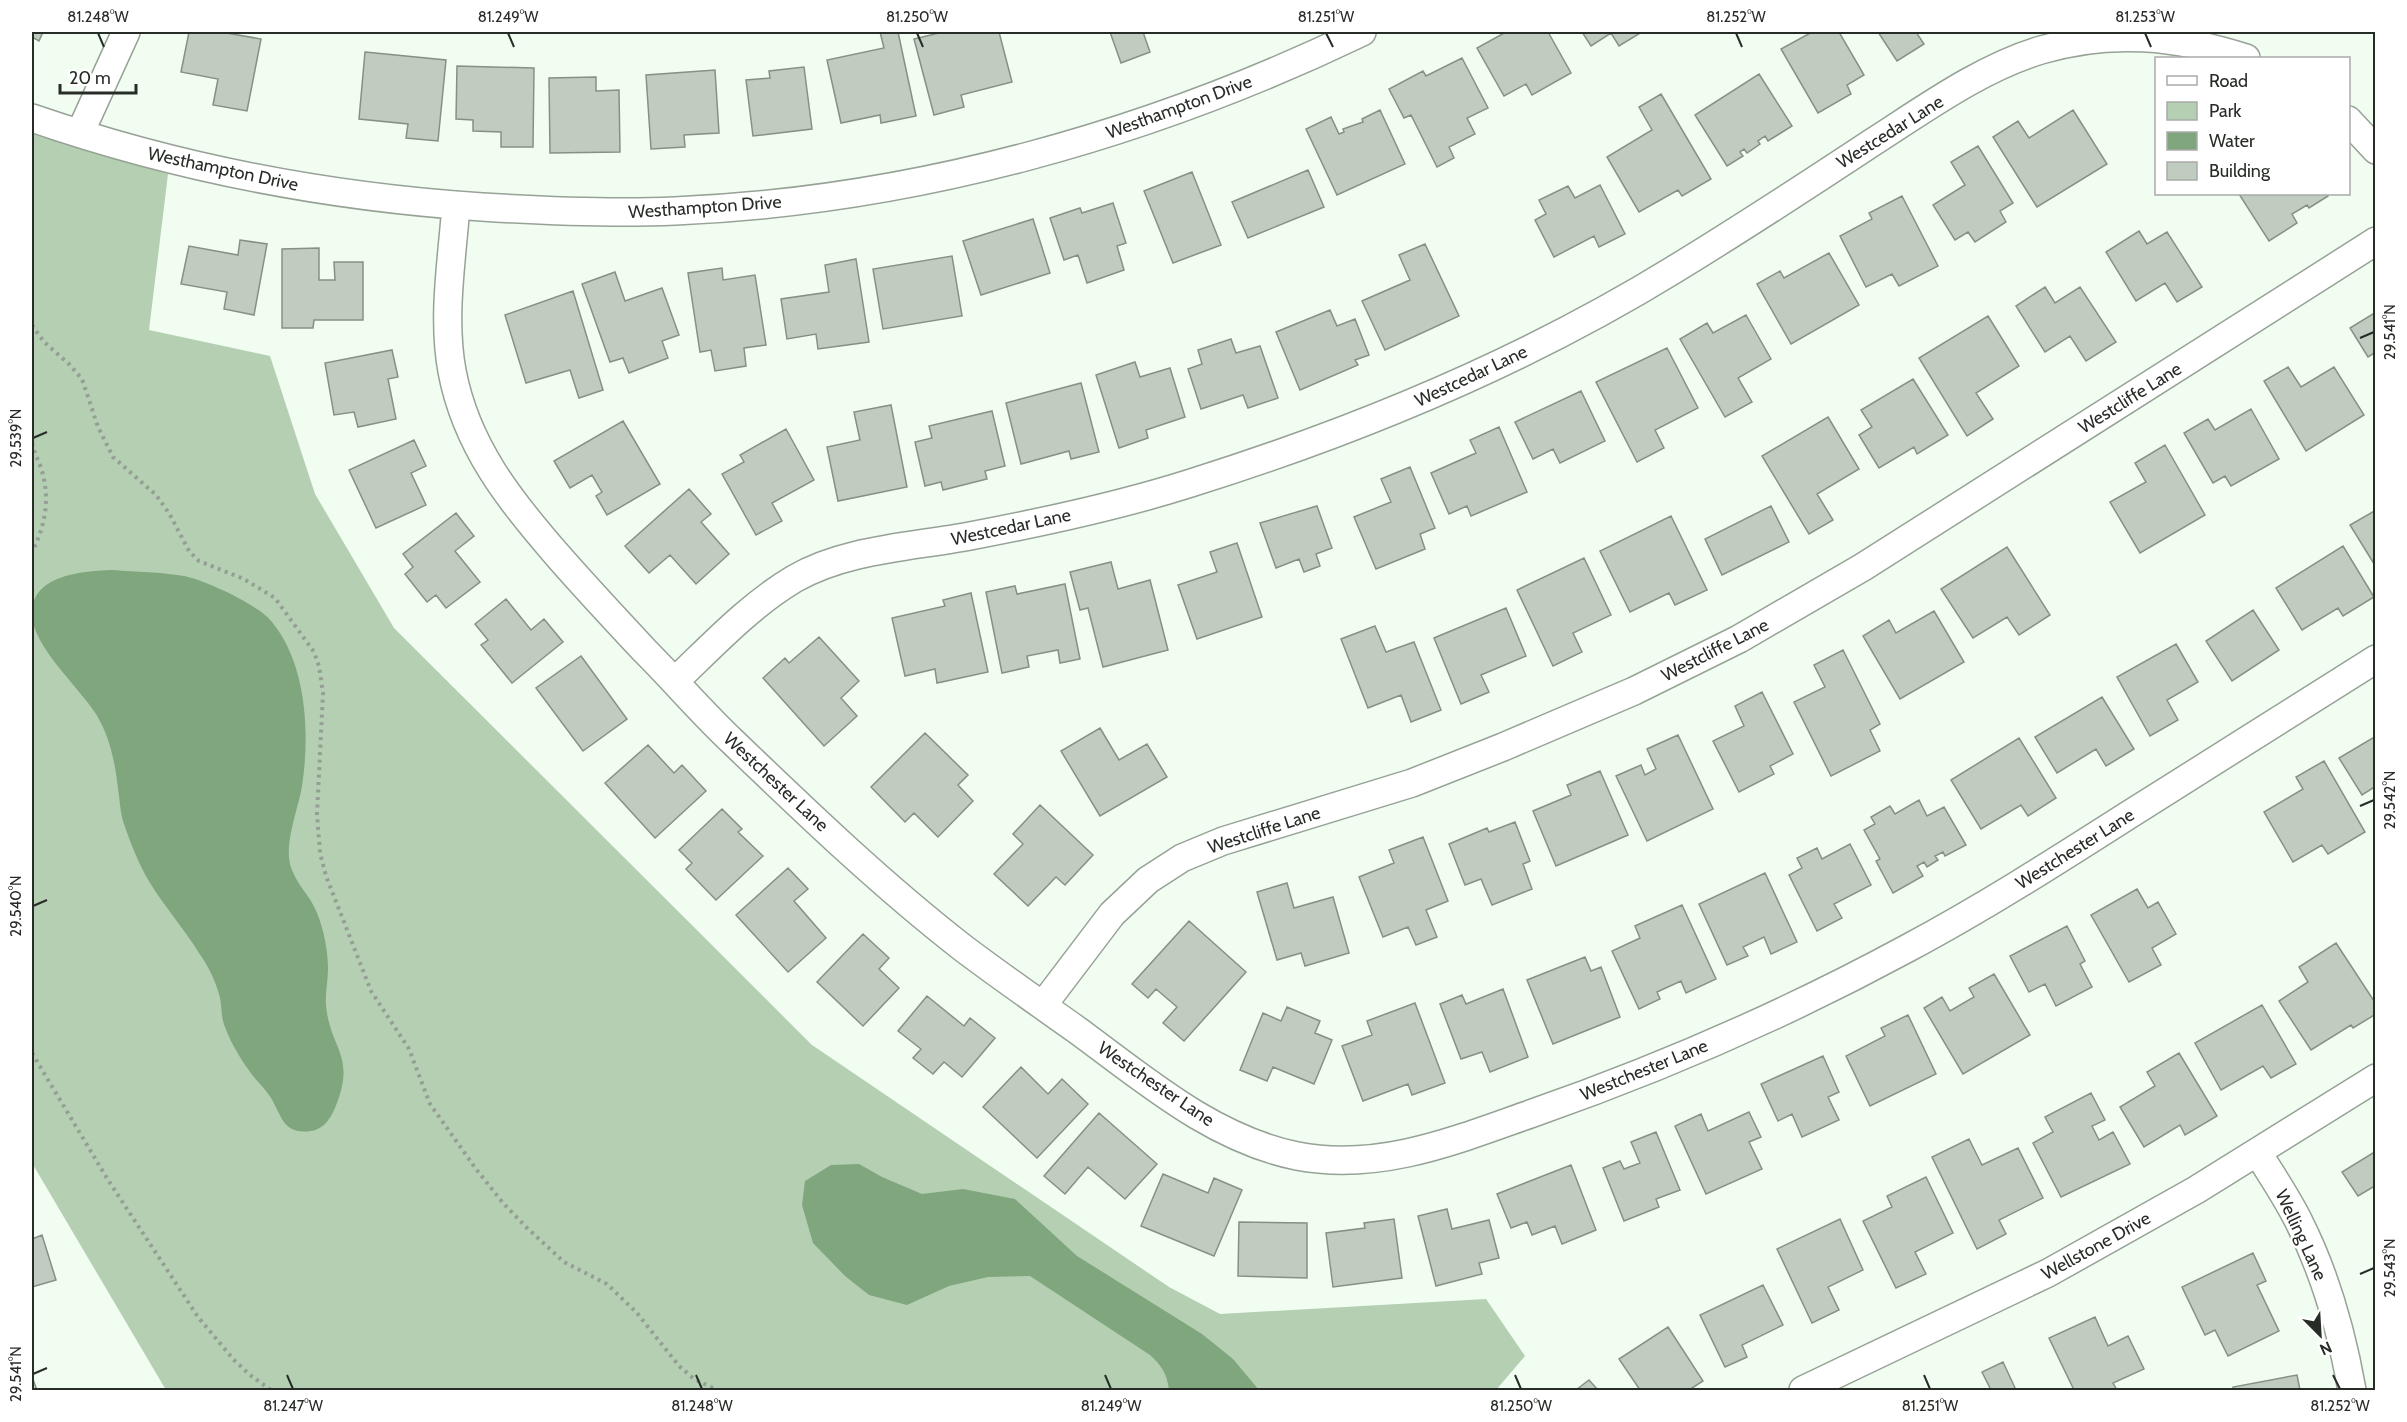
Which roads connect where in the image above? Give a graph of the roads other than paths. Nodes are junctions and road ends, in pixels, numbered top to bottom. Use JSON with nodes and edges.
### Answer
{"nodes":[{"id":1,"x":126,"y":32,"type":"edge"},
{"id":2,"x":1362,"y":32,"type":"edge"},
{"id":3,"x":2242,"y":57,"type":"edge"},
{"id":4,"x":32,"y":118,"type":"edge"},
{"id":5,"x":2350,"y":121,"type":"edge"},
{"id":6,"x":80,"y":133,"type":"junction"},
{"id":7,"x":2376,"y":150,"type":"edge"},
{"id":8,"x":456,"y":205,"type":"junction"},
{"id":9,"x":2376,"y":242,"type":"edge"},
{"id":10,"x":2376,"y":659,"type":"edge"},
{"id":11,"x":675,"y":681,"type":"junction"},
{"id":12,"x":1043,"y":1005,"type":"junction"},
{"id":13,"x":2376,"y":1078,"type":"edge"},
{"id":14,"x":2258,"y":1153,"type":"junction"},
{"id":15,"x":1803,"y":1390,"type":"edge"},
{"id":16,"x":2352,"y":1390,"type":"edge"}],
"edges":[{"from":1,"to":6,"type":"street"},
{"from":2,"to":8,"type":"street","name":"Westhampton Drive"},
{"from":3,"to":11,"type":"street","name":"Westcedar Lane"},
{"from":4,"to":6,"type":"street","name":"Westhampton Drive"},
{"from":5,"to":7,"type":"street"},
{"from":6,"to":8,"type":"street","name":"Westhampton Drive"},
{"from":8,"to":11,"type":"street","name":"Westchester Lane"},
{"from":9,"to":12,"type":"street","name":"Westcliffe Lane"},
{"from":10,"to":12,"type":"street","name":"Westchester Lane"},
{"from":11,"to":12,"type":"street","name":"Westchester Lane"},
{"from":13,"to":14,"type":"street","name":"Wellstone Drive"},
{"from":14,"to":15,"type":"street","name":"Wellstone Drive"},
{"from":14,"to":16,"type":"street","name":"Welling Lane"}]}
